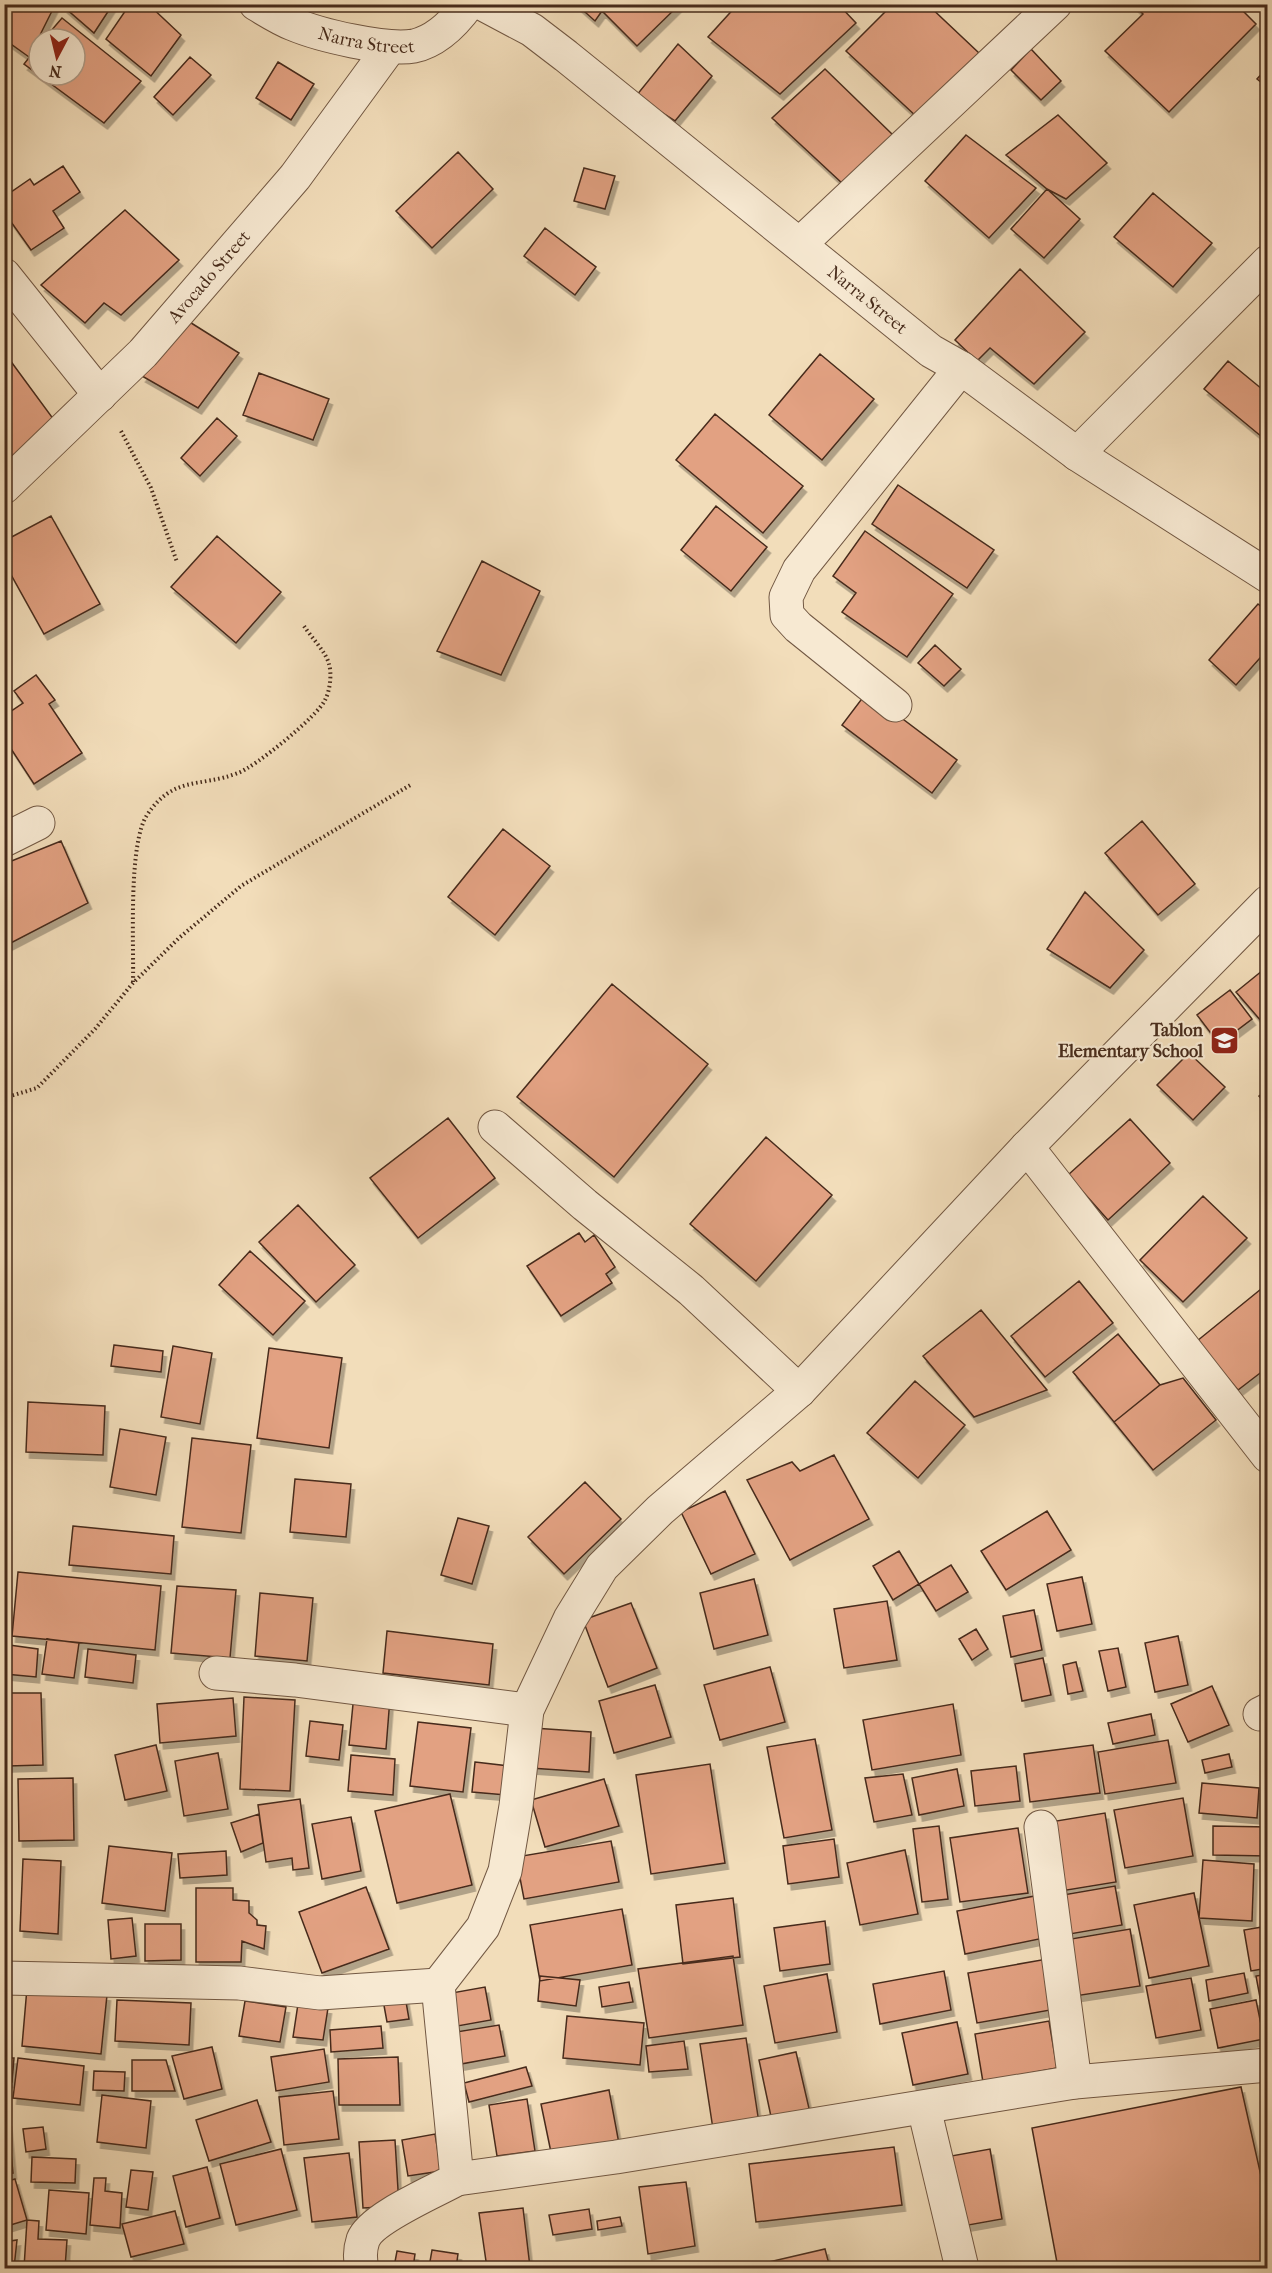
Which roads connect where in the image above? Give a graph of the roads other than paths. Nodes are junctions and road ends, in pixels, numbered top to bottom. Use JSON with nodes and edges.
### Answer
{"nodes":[{"id":1,"x":256,"y":4,"type":"edge"},
{"id":2,"x":468,"y":4,"type":"edge"},
{"id":3,"x":483,"y":4,"type":"edge"},
{"id":4,"x":1055,"y":4,"type":"edge"},
{"id":5,"x":390,"y":47,"type":"junction"},
{"id":6,"x":801,"y":243,"type":"junction"},
{"id":7,"x":1268,"y":262,"type":"edge"},
{"id":8,"x":4,"y":275,"type":"edge"},
{"id":9,"x":961,"y":368,"type":"junction"},
{"id":10,"x":100,"y":394,"type":"junction"},
{"id":11,"x":1077,"y":454,"type":"junction"},
{"id":12,"x":4,"y":487,"type":"edge"},
{"id":13,"x":1268,"y":576,"type":"edge"},
{"id":14,"x":895,"y":705,"type":"dead end"},
{"id":15,"x":38,"y":823,"type":"dead end"},
{"id":16,"x":4,"y":840,"type":"edge"},
{"id":17,"x":1268,"y":902,"type":"edge"},
{"id":18,"x":495,"y":1127,"type":"dead end"},
{"id":19,"x":1027,"y":1147,"type":"junction"},
{"id":20,"x":799,"y":1391,"type":"junction"},
{"id":21,"x":1268,"y":1456,"type":"edge"},
{"id":22,"x":216,"y":1673,"type":"dead end"},
{"id":23,"x":527,"y":1710,"type":"junction"},
{"id":24,"x":1041,"y":1827,"type":"dead end"},
{"id":25,"x":4,"y":1978,"type":"edge"},
{"id":26,"x":438,"y":1985,"type":"junction"},
{"id":27,"x":1268,"y":2065,"type":"edge"},
{"id":28,"x":1075,"y":2082,"type":"junction"},
{"id":29,"x":924,"y":2108,"type":"junction"},
{"id":30,"x":457,"y":2179,"type":"junction"},
{"id":31,"x":362,"y":2268,"type":"edge"},
{"id":32,"x":962,"y":2268,"type":"edge"}],
"edges":[{"from":1,"to":5,"type":"street","name":"Narra Street"},
{"from":2,"to":5,"type":"street","name":"Narra Street"},
{"from":3,"to":6,"type":"street","name":"Narra Street"},
{"from":4,"to":6,"type":"street"},
{"from":5,"to":10,"type":"street","name":"Avocado Street"},
{"from":6,"to":9,"type":"street","name":"Narra Street"},
{"from":7,"to":11,"type":"street"},
{"from":8,"to":10,"type":"street"},
{"from":9,"to":11,"type":"street","name":"Narra Street"},
{"from":9,"to":14,"type":"street"},
{"from":10,"to":12,"type":"street","name":"Avocado Street"},
{"from":11,"to":13,"type":"street","name":"Narra Street"},
{"from":15,"to":16,"type":"street"},
{"from":17,"to":19,"type":"street"},
{"from":18,"to":20,"type":"street"},
{"from":19,"to":20,"type":"street"},
{"from":19,"to":21,"type":"street"},
{"from":20,"to":23,"type":"street"},
{"from":22,"to":23,"type":"street"},
{"from":23,"to":26,"type":"street"},
{"from":24,"to":28,"type":"street"},
{"from":25,"to":26,"type":"street"},
{"from":26,"to":30,"type":"street"},
{"from":27,"to":28,"type":"street"},
{"from":28,"to":29,"type":"street"},
{"from":29,"to":30,"type":"street"},
{"from":29,"to":32,"type":"street"},
{"from":30,"to":31,"type":"street"}]}
